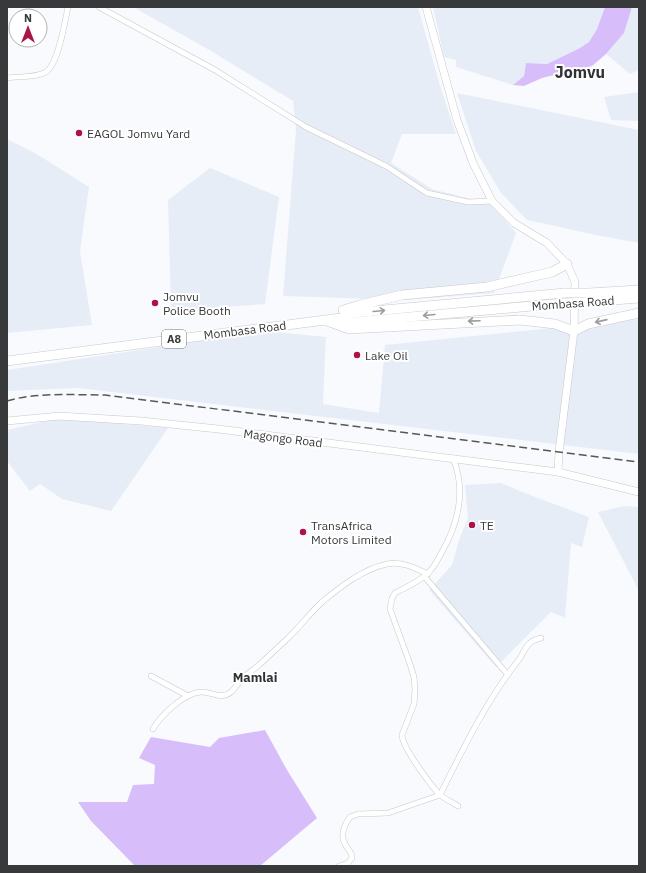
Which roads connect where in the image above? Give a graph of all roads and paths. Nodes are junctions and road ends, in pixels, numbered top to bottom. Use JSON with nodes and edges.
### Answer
{"nodes":[{"id":1,"x":68,"y":7,"type":"edge"},
{"id":2,"x":99,"y":7,"type":"edge"},
{"id":3,"x":426,"y":7,"type":"edge"},
{"id":4,"x":7,"y":78,"type":"edge"},
{"id":5,"x":492,"y":201,"type":"junction"},
{"id":6,"x":567,"y":264,"type":"junction"},
{"id":7,"x":639,"y":290,"type":"edge"},
{"id":8,"x":639,"y":298,"type":"edge"},
{"id":9,"x":639,"y":313,"type":"edge"},
{"id":10,"x":341,"y":318,"type":"junction"},
{"id":11,"x":324,"y":320,"type":"junction"},
{"id":12,"x":574,"y":331,"type":"junction"},
{"id":13,"x":7,"y":361,"type":"edge"},
{"id":14,"x":7,"y":421,"type":"edge"},
{"id":15,"x":453,"y":458,"type":"junction"},
{"id":16,"x":558,"y":472,"type":"junction"},
{"id":17,"x":639,"y":491,"type":"edge"},
{"id":18,"x":426,"y":575,"type":"junction"},
{"id":19,"x":541,"y":638,"type":"dead end"},
{"id":20,"x":508,"y":675,"type":"junction"},
{"id":21,"x":151,"y":676,"type":"dead end"},
{"id":22,"x":188,"y":696,"type":"junction"},
{"id":23,"x":153,"y":729,"type":"dead end"},
{"id":24,"x":440,"y":795,"type":"junction"},
{"id":25,"x":458,"y":806,"type":"dead end"},
{"id":26,"x":339,"y":866,"type":"edge"}],
"edges":[{"from":1,"to":4,"type":"street"},
{"from":2,"to":5,"type":"street"},
{"from":3,"to":5,"type":"main road"},
{"from":5,"to":6,"type":"main road"},
{"from":6,"to":11,"type":"highway"},
{"from":6,"to":12,"type":"main road"},
{"from":10,"to":7,"type":"highway","name":"Mombasa Road","one_way":true,"bridge":true},
{"from":8,"to":10,"type":"highway","name":"Mombasa Road","one_way":true,"bridge":true},
{"from":9,"to":12,"type":"highway","one_way":true},
{"from":10,"to":11,"type":"highway","name":"Mombasa Road","number":"A8"},
{"from":12,"to":11,"type":"highway","one_way":true},
{"from":11,"to":13,"type":"highway","name":"Mombasa Road","number":"A8"},
{"from":12,"to":16,"type":"main road"},
{"from":14,"to":15,"type":"main road","name":"Magongo Road"},
{"from":15,"to":16,"type":"main road","name":"Magongo Road"},
{"from":15,"to":18,"type":"street"},
{"from":16,"to":17,"type":"main road","name":"Magongo Road"},
{"from":18,"to":20,"type":"street"},
{"from":18,"to":22,"type":"street"},
{"from":18,"to":24,"type":"street"},
{"from":19,"to":20,"type":"street"},
{"from":20,"to":24,"type":"street"},
{"from":21,"to":22,"type":"street"},
{"from":22,"to":23,"type":"street"},
{"from":24,"to":25,"type":"street"},
{"from":24,"to":26,"type":"street"}]}
